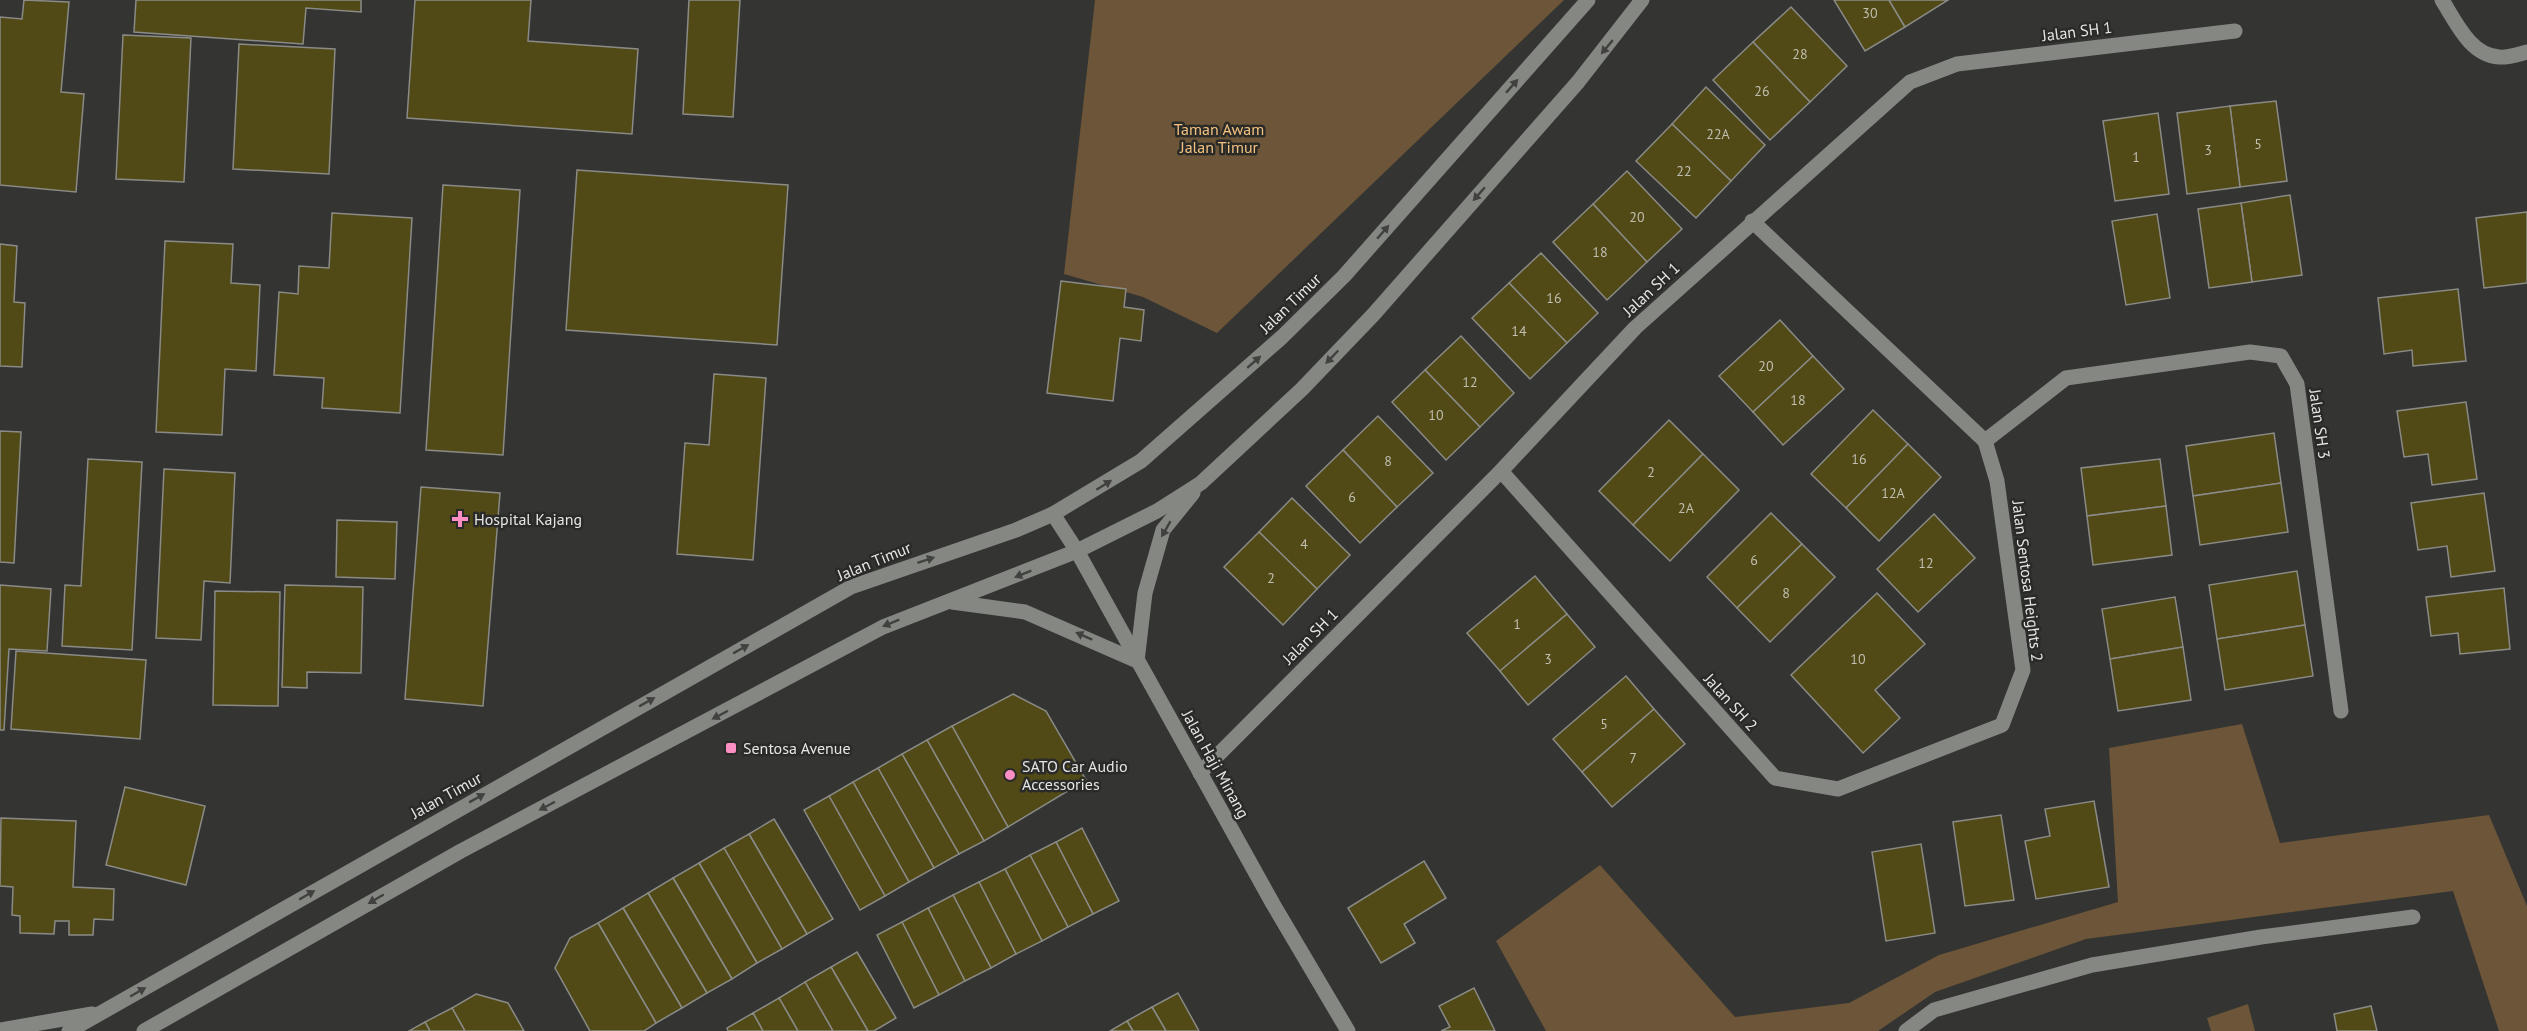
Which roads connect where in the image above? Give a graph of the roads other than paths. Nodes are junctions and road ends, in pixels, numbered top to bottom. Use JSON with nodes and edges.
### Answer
{"nodes":[{"id":1,"x":1588,"y":0,"type":"edge"},
{"id":2,"x":1642,"y":0,"type":"edge"},
{"id":3,"x":2442,"y":0,"type":"edge"},
{"id":4,"x":2235,"y":31,"type":"dead end"},
{"id":5,"x":2527,"y":52,"type":"edge"},
{"id":6,"x":1752,"y":221,"type":"junction"},
{"id":7,"x":1985,"y":441,"type":"junction"},
{"id":8,"x":1501,"y":471,"type":"junction"},
{"id":9,"x":1201,"y":483,"type":"junction"},
{"id":10,"x":1053,"y":514,"type":"junction"},
{"id":11,"x":1077,"y":551,"type":"junction"},
{"id":12,"x":946,"y":602,"type":"junction"},
{"id":13,"x":1137,"y":661,"type":"junction"},
{"id":14,"x":2342,"y":711,"type":"dead end"},
{"id":15,"x":2002,"y":725,"type":"joint"},
{"id":16,"x":1200,"y":773,"type":"junction"},
{"id":17,"x":2413,"y":916,"type":"dead end"},
{"id":18,"x":104,"y":1011,"type":"junction"},
{"id":19,"x":162,"y":1025,"type":"edge"},
{"id":20,"x":0,"y":1030,"type":"edge"},
{"id":21,"x":69,"y":1031,"type":"edge"},
{"id":22,"x":144,"y":1031,"type":"edge"},
{"id":23,"x":1348,"y":1031,"type":"edge"},
{"id":24,"x":1906,"y":1031,"type":"edge"}],
"edges":[{"from":10,"to":1,"type":"street","name":"Jalan Timur","one_way":true},
{"from":2,"to":9,"type":"street","one_way":true},
{"from":3,"to":5,"type":"street"},
{"from":4,"to":6,"type":"street","name":"Jalan SH 1"},
{"from":6,"to":7,"type":"street"},
{"from":6,"to":8,"type":"street","name":"Jalan SH 1"},
{"from":7,"to":14,"type":"street","name":"Jalan SH 3"},
{"from":7,"to":15,"type":"street","name":"Jalan Sentosa Heights 2"},
{"from":8,"to":15,"type":"street","name":"Jalan SH 2"},
{"from":8,"to":16,"type":"street","name":"Jalan SH 1"},
{"from":9,"to":11,"type":"street"},
{"from":9,"to":13,"type":"street","one_way":true},
{"from":10,"to":11,"type":"street","name":"Jalan Haji Minang"},
{"from":18,"to":10,"type":"street","name":"Jalan Timur","one_way":true},
{"from":11,"to":12,"type":"street","one_way":true},
{"from":11,"to":13,"type":"street","name":"Jalan Haji Minang"},
{"from":13,"to":12,"type":"street","one_way":true},
{"from":12,"to":19,"type":"street","one_way":true},
{"from":13,"to":16,"type":"street","name":"Jalan Haji Minang"},
{"from":16,"to":23,"type":"street","name":"Jalan Haji Minang"},
{"from":17,"to":24,"type":"street"},
{"from":18,"to":20,"type":"street"},
{"from":18,"to":21,"type":"street","name":"Jalan Timur"},
{"from":19,"to":22,"type":"street"}]}
